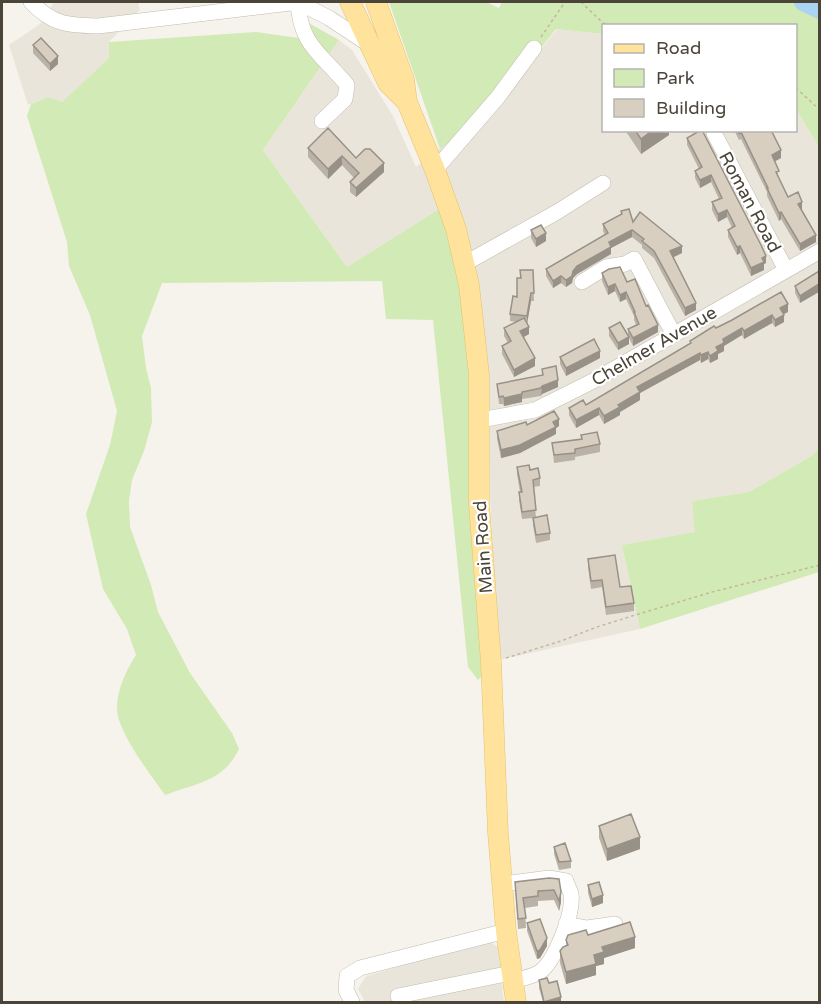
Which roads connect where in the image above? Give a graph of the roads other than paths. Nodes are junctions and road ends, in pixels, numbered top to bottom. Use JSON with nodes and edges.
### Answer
{"nodes":[{"id":1,"x":31,"y":2,"type":"edge"},
{"id":2,"x":298,"y":2,"type":"edge"},
{"id":3,"x":350,"y":2,"type":"edge"},
{"id":4,"x":376,"y":2,"type":"edge"},
{"id":5,"x":370,"y":45,"type":"junction"},
{"id":6,"x":534,"y":48,"type":"road end"},
{"id":7,"x":407,"y":102,"type":"junction"},
{"id":8,"x":322,"y":122,"type":"dead end"},
{"id":9,"x":714,"y":134,"type":"dead end"},
{"id":10,"x":435,"y":170,"type":"junction"},
{"id":11,"x":603,"y":183,"type":"dead end"},
{"id":12,"x":819,"y":251,"type":"edge"},
{"id":13,"x":464,"y":264,"type":"junction"},
{"id":14,"x":786,"y":270,"type":"junction"},
{"id":15,"x":582,"y":282,"type":"dead end"},
{"id":16,"x":674,"y":334,"type":"junction"},
{"id":17,"x":480,"y":420,"type":"junction"},
{"id":18,"x":502,"y":884,"type":"junction"},
{"id":19,"x":566,"y":924,"type":"junction"},
{"id":20,"x":615,"y":924,"type":"edge"},
{"id":21,"x":506,"y":931,"type":"junction"},
{"id":22,"x":512,"y":977,"type":"junction"},
{"id":23,"x":398,"y":996,"type":"dead end"},
{"id":24,"x":352,"y":1002,"type":"edge"},
{"id":25,"x":516,"y":1002,"type":"edge"}],
"edges":[{"from":1,"to":2,"type":"street"},
{"from":2,"to":5,"type":"street"},
{"from":2,"to":8,"type":"street"},
{"from":3,"to":5,"type":"main road","name":"Main Road"},
{"from":4,"to":7,"type":"main road","name":"Main Road"},
{"from":5,"to":7,"type":"main road","name":"Main Road"},
{"from":6,"to":10,"type":"street"},
{"from":7,"to":10,"type":"main road","name":"Main Road"},
{"from":9,"to":14,"type":"street","name":"Roman Road"},
{"from":10,"to":13,"type":"main road","name":"Main Road"},
{"from":11,"to":13,"type":"street"},
{"from":12,"to":14,"type":"street","name":"Chelmer Avenue"},
{"from":13,"to":17,"type":"main road","name":"Main Road"},
{"from":14,"to":16,"type":"street","name":"Chelmer Avenue"},
{"from":15,"to":16,"type":"street"},
{"from":16,"to":17,"type":"street","name":"Chelmer Avenue"},
{"from":17,"to":18,"type":"main road","name":"Main Road"},
{"from":18,"to":19,"type":"street"},
{"from":18,"to":21,"type":"main road","name":"Main Road"},
{"from":19,"to":20,"type":"street"},
{"from":19,"to":22,"type":"street"},
{"from":21,"to":22,"type":"main road","name":"Main Road"},
{"from":21,"to":24,"type":"street"},
{"from":22,"to":23,"type":"street"},
{"from":22,"to":25,"type":"main road","name":"Main Road"}]}
